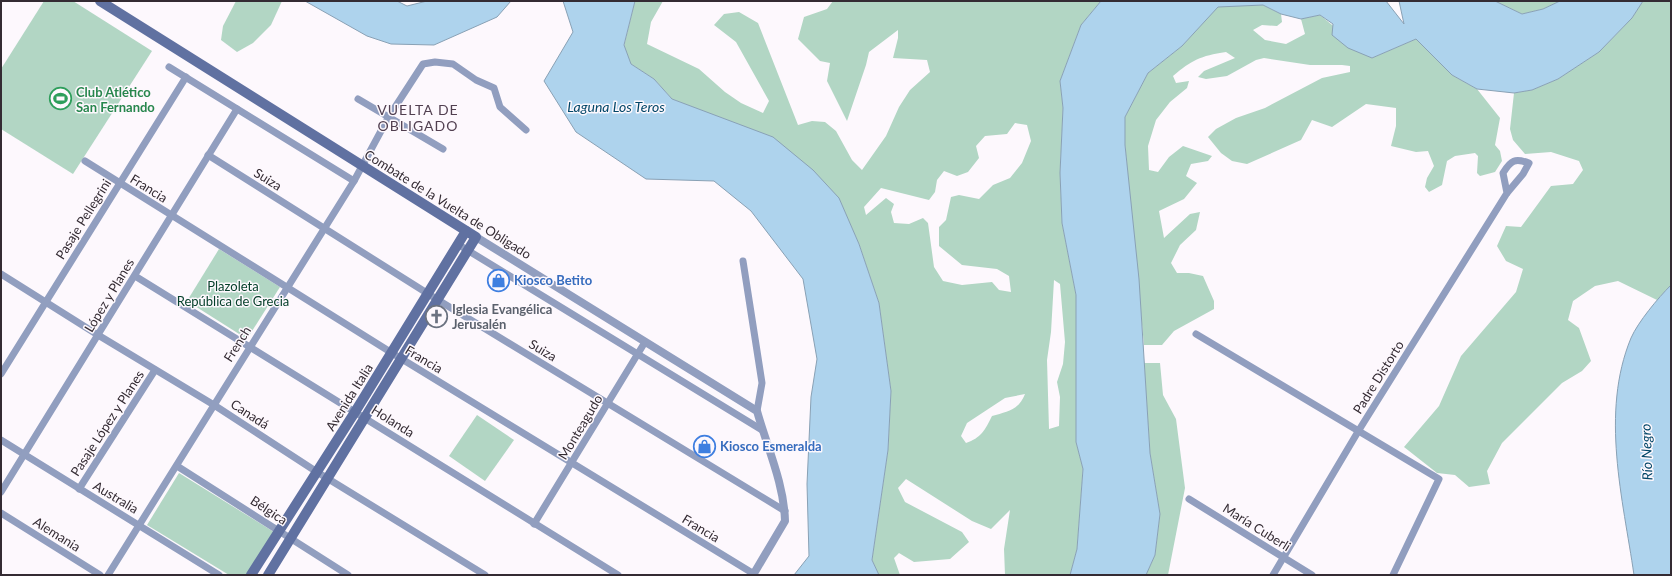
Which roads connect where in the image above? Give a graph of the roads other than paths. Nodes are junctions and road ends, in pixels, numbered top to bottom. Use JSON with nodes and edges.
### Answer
{"nodes":[{"id":1,"x":100,"y":1,"type":"edge"},
{"id":2,"x":169,"y":67,"type":"dead end"},
{"id":3,"x":186,"y":77,"type":"junction"},
{"id":4,"x":358,"y":99,"type":"dead end"},
{"id":5,"x":237,"y":109,"type":"junction"},
{"id":6,"x":388,"y":118,"type":"junction"},
{"id":7,"x":526,"y":130,"type":"dead end"},
{"id":8,"x":443,"y":149,"type":"dead end"},
{"id":9,"x":208,"y":155,"type":"junction"},
{"id":10,"x":85,"y":161,"type":"dead end"},
{"id":11,"x":363,"y":166,"type":"junction"},
{"id":12,"x":354,"y":181,"type":"junction"},
{"id":13,"x":119,"y":183,"type":"junction"},
{"id":14,"x":1507,"y":192,"type":"junction"},
{"id":15,"x":171,"y":216,"type":"junction"},
{"id":16,"x":324,"y":228,"type":"junction"},
{"id":17,"x":466,"y":231,"type":"junction"},
{"id":18,"x":476,"y":237,"type":"junction"},
{"id":19,"x":463,"y":247,"type":"junction"},
{"id":20,"x":743,"y":261,"type":"dead end"},
{"id":21,"x":1,"y":274,"type":"edge"},
{"id":22,"x":135,"y":276,"type":"junction"},
{"id":23,"x":287,"y":288,"type":"junction"},
{"id":24,"x":428,"y":294,"type":"junction"},
{"id":25,"x":438,"y":300,"type":"junction"},
{"id":26,"x":46,"y":301,"type":"junction"},
{"id":27,"x":1196,"y":334,"type":"dead end"},
{"id":28,"x":98,"y":335,"type":"junction"},
{"id":29,"x":645,"y":342,"type":"junction"},
{"id":30,"x":250,"y":347,"type":"junction"},
{"id":31,"x":392,"y":353,"type":"junction"},
{"id":32,"x":638,"y":354,"type":"junction"},
{"id":33,"x":401,"y":359,"type":"junction"},
{"id":34,"x":155,"y":370,"type":"junction"},
{"id":35,"x":1,"y":374,"type":"edge"},
{"id":36,"x":608,"y":404,"type":"junction"},
{"id":37,"x":214,"y":405,"type":"junction"},
{"id":38,"x":355,"y":412,"type":"junction"},
{"id":39,"x":757,"y":412,"type":"junction"},
{"id":40,"x":366,"y":419,"type":"junction"},
{"id":41,"x":762,"y":430,"type":"junction"},
{"id":42,"x":1359,"y":430,"type":"junction"},
{"id":43,"x":1,"y":440,"type":"edge"},
{"id":44,"x":24,"y":455,"type":"junction"},
{"id":45,"x":572,"y":463,"type":"junction"},
{"id":46,"x":177,"y":466,"type":"junction"},
{"id":47,"x":317,"y":472,"type":"junction"},
{"id":48,"x":328,"y":478,"type":"junction"},
{"id":49,"x":79,"y":489,"type":"junction"},
{"id":50,"x":1,"y":492,"type":"edge"},
{"id":51,"x":1189,"y":499,"type":"dead end"},
{"id":52,"x":785,"y":511,"type":"junction"},
{"id":53,"x":1,"y":513,"type":"edge"},
{"id":54,"x":534,"y":524,"type":"junction"},
{"id":55,"x":140,"y":526,"type":"junction"},
{"id":56,"x":279,"y":531,"type":"junction"},
{"id":57,"x":291,"y":539,"type":"junction"},
{"id":58,"x":1284,"y":558,"type":"junction"},
{"id":59,"x":753,"y":574,"type":"edge"},
{"id":60,"x":100,"y":575,"type":"edge"},
{"id":61,"x":108,"y":575,"type":"edge"},
{"id":62,"x":219,"y":575,"type":"edge"},
{"id":63,"x":251,"y":575,"type":"edge"},
{"id":64,"x":268,"y":575,"type":"edge"},
{"id":65,"x":348,"y":575,"type":"edge"},
{"id":66,"x":485,"y":575,"type":"edge"},
{"id":67,"x":618,"y":575,"type":"edge"},
{"id":68,"x":1273,"y":575,"type":"edge"},
{"id":69,"x":1312,"y":575,"type":"edge"},
{"id":70,"x":1393,"y":575,"type":"edge"}],
"edges":[{"from":1,"to":11,"type":"main road","name":"Combate de la Vuelta de Obligado"},
{"from":2,"to":3,"type":"street"},
{"from":3,"to":5,"type":"street"},
{"from":3,"to":13,"type":"street","name":"Pasaje Pellegrini"},
{"from":4,"to":6,"type":"street"},
{"from":5,"to":9,"type":"street","name":"López y Planes"},
{"from":5,"to":12,"type":"street"},
{"from":6,"to":7,"type":"street","name":"French"},
{"from":6,"to":8,"type":"street"},
{"from":6,"to":11,"type":"street","name":"French"},
{"from":9,"to":15,"type":"street","name":"López y Planes"},
{"from":9,"to":16,"type":"street","name":"Suiza"},
{"from":10,"to":13,"type":"street","name":"Francia"},
{"from":11,"to":12,"type":"street","name":"French"},
{"from":11,"to":17,"type":"main road","name":"Combate de la Vuelta de Obligado"},
{"from":12,"to":16,"type":"street","name":"French"},
{"from":13,"to":15,"type":"street","name":"Francia"},
{"from":13,"to":26,"type":"street","name":"Pasaje Pellegrini"},
{"from":14,"to":14,"type":"street","name":"Padre Distorto"},
{"from":14,"to":42,"type":"street","name":"Padre Distorto"},
{"from":15,"to":22,"type":"street","name":"López y Planes"},
{"from":15,"to":23,"type":"street","name":"Francia"},
{"from":16,"to":23,"type":"street","name":"French"},
{"from":16,"to":24,"type":"street","name":"Suiza"},
{"from":17,"to":18,"type":"main road","name":"Combate de la Vuelta de Obligado"},
{"from":17,"to":19,"type":"main road","name":"Avenida Italia"},
{"from":18,"to":19,"type":"main road","name":"Avenida Italia"},
{"from":18,"to":29,"type":"street","name":"Combate de la Vuelta de Obligado"},
{"from":19,"to":24,"type":"main road","name":"Avenida Italia"},
{"from":19,"to":25,"type":"main road","name":"Avenida Italia"},
{"from":19,"to":32,"type":"street"},
{"from":20,"to":39,"type":"street"},
{"from":21,"to":26,"type":"street","name":"Canadá"},
{"from":22,"to":28,"type":"street","name":"López y Planes"},
{"from":22,"to":30,"type":"street","name":"Holanda"},
{"from":23,"to":30,"type":"street","name":"French"},
{"from":23,"to":31,"type":"street","name":"Francia"},
{"from":24,"to":25,"type":"street","name":"Suiza"},
{"from":24,"to":31,"type":"main road","name":"Avenida Italia"},
{"from":25,"to":33,"type":"main road","name":"Avenida Italia"},
{"from":25,"to":36,"type":"street","name":"Suiza"},
{"from":26,"to":28,"type":"street","name":"Canadá"},
{"from":26,"to":35,"type":"street","name":"Pasaje Pellegrini"},
{"from":27,"to":42,"type":"street"},
{"from":28,"to":34,"type":"street","name":"Canadá"},
{"from":28,"to":44,"type":"street","name":"López y Planes"},
{"from":29,"to":32,"type":"street","name":"Monteagudo"},
{"from":29,"to":39,"type":"street","name":"Combate de la Vuelta de Obligado"},
{"from":30,"to":37,"type":"street","name":"French"},
{"from":30,"to":38,"type":"street","name":"Holanda"},
{"from":31,"to":33,"type":"street","name":"Francia"},
{"from":31,"to":38,"type":"main road","name":"Avenida Italia"},
{"from":32,"to":36,"type":"street","name":"Monteagudo"},
{"from":32,"to":41,"type":"street"},
{"from":33,"to":40,"type":"main road","name":"Avenida Italia"},
{"from":33,"to":45,"type":"street","name":"Francia"},
{"from":34,"to":37,"type":"street","name":"Canadá"},
{"from":34,"to":49,"type":"street","name":"Pasaje López y Planes"},
{"from":36,"to":45,"type":"street","name":"Monteagudo"},
{"from":36,"to":52,"type":"street","name":"Suiza"},
{"from":37,"to":46,"type":"street","name":"French"},
{"from":37,"to":47,"type":"street","name":"Canadá"},
{"from":38,"to":40,"type":"street","name":"Holanda"},
{"from":38,"to":47,"type":"main road","name":"Avenida Italia"},
{"from":39,"to":41,"type":"street"},
{"from":40,"to":48,"type":"main road","name":"Avenida Italia"},
{"from":40,"to":54,"type":"street","name":"Holanda"},
{"from":41,"to":52,"type":"street"},
{"from":42,"to":58,"type":"street","name":"Padre Distorto"},
{"from":42,"to":70,"type":"street"},
{"from":43,"to":44,"type":"street","name":"Australia"},
{"from":44,"to":49,"type":"street","name":"Australia"},
{"from":44,"to":50,"type":"street","name":"López y Planes"},
{"from":45,"to":54,"type":"street","name":"Monteagudo"},
{"from":45,"to":59,"type":"street","name":"Francia"},
{"from":46,"to":55,"type":"street","name":"French"},
{"from":46,"to":56,"type":"street","name":"Bélgica"},
{"from":47,"to":48,"type":"street","name":"Canadá"},
{"from":47,"to":56,"type":"main road","name":"Avenida Italia"},
{"from":48,"to":57,"type":"main road","name":"Avenida Italia"},
{"from":48,"to":66,"type":"street","name":"Canadá"},
{"from":49,"to":55,"type":"street","name":"Australia"},
{"from":51,"to":58,"type":"street","name":"María Cuberli"},
{"from":52,"to":59,"type":"street"},
{"from":53,"to":60,"type":"street","name":"Alemania"},
{"from":54,"to":67,"type":"street","name":"Holanda"},
{"from":55,"to":61,"type":"street","name":"French"},
{"from":55,"to":62,"type":"street","name":"Australia"},
{"from":56,"to":57,"type":"street","name":"Bélgica"},
{"from":56,"to":63,"type":"main road","name":"Avenida Italia"},
{"from":57,"to":64,"type":"main road","name":"Avenida Italia"},
{"from":57,"to":65,"type":"street","name":"Bélgica"},
{"from":58,"to":68,"type":"street","name":"Padre Distorto"},
{"from":58,"to":69,"type":"street","name":"María Cuberli"}]}
